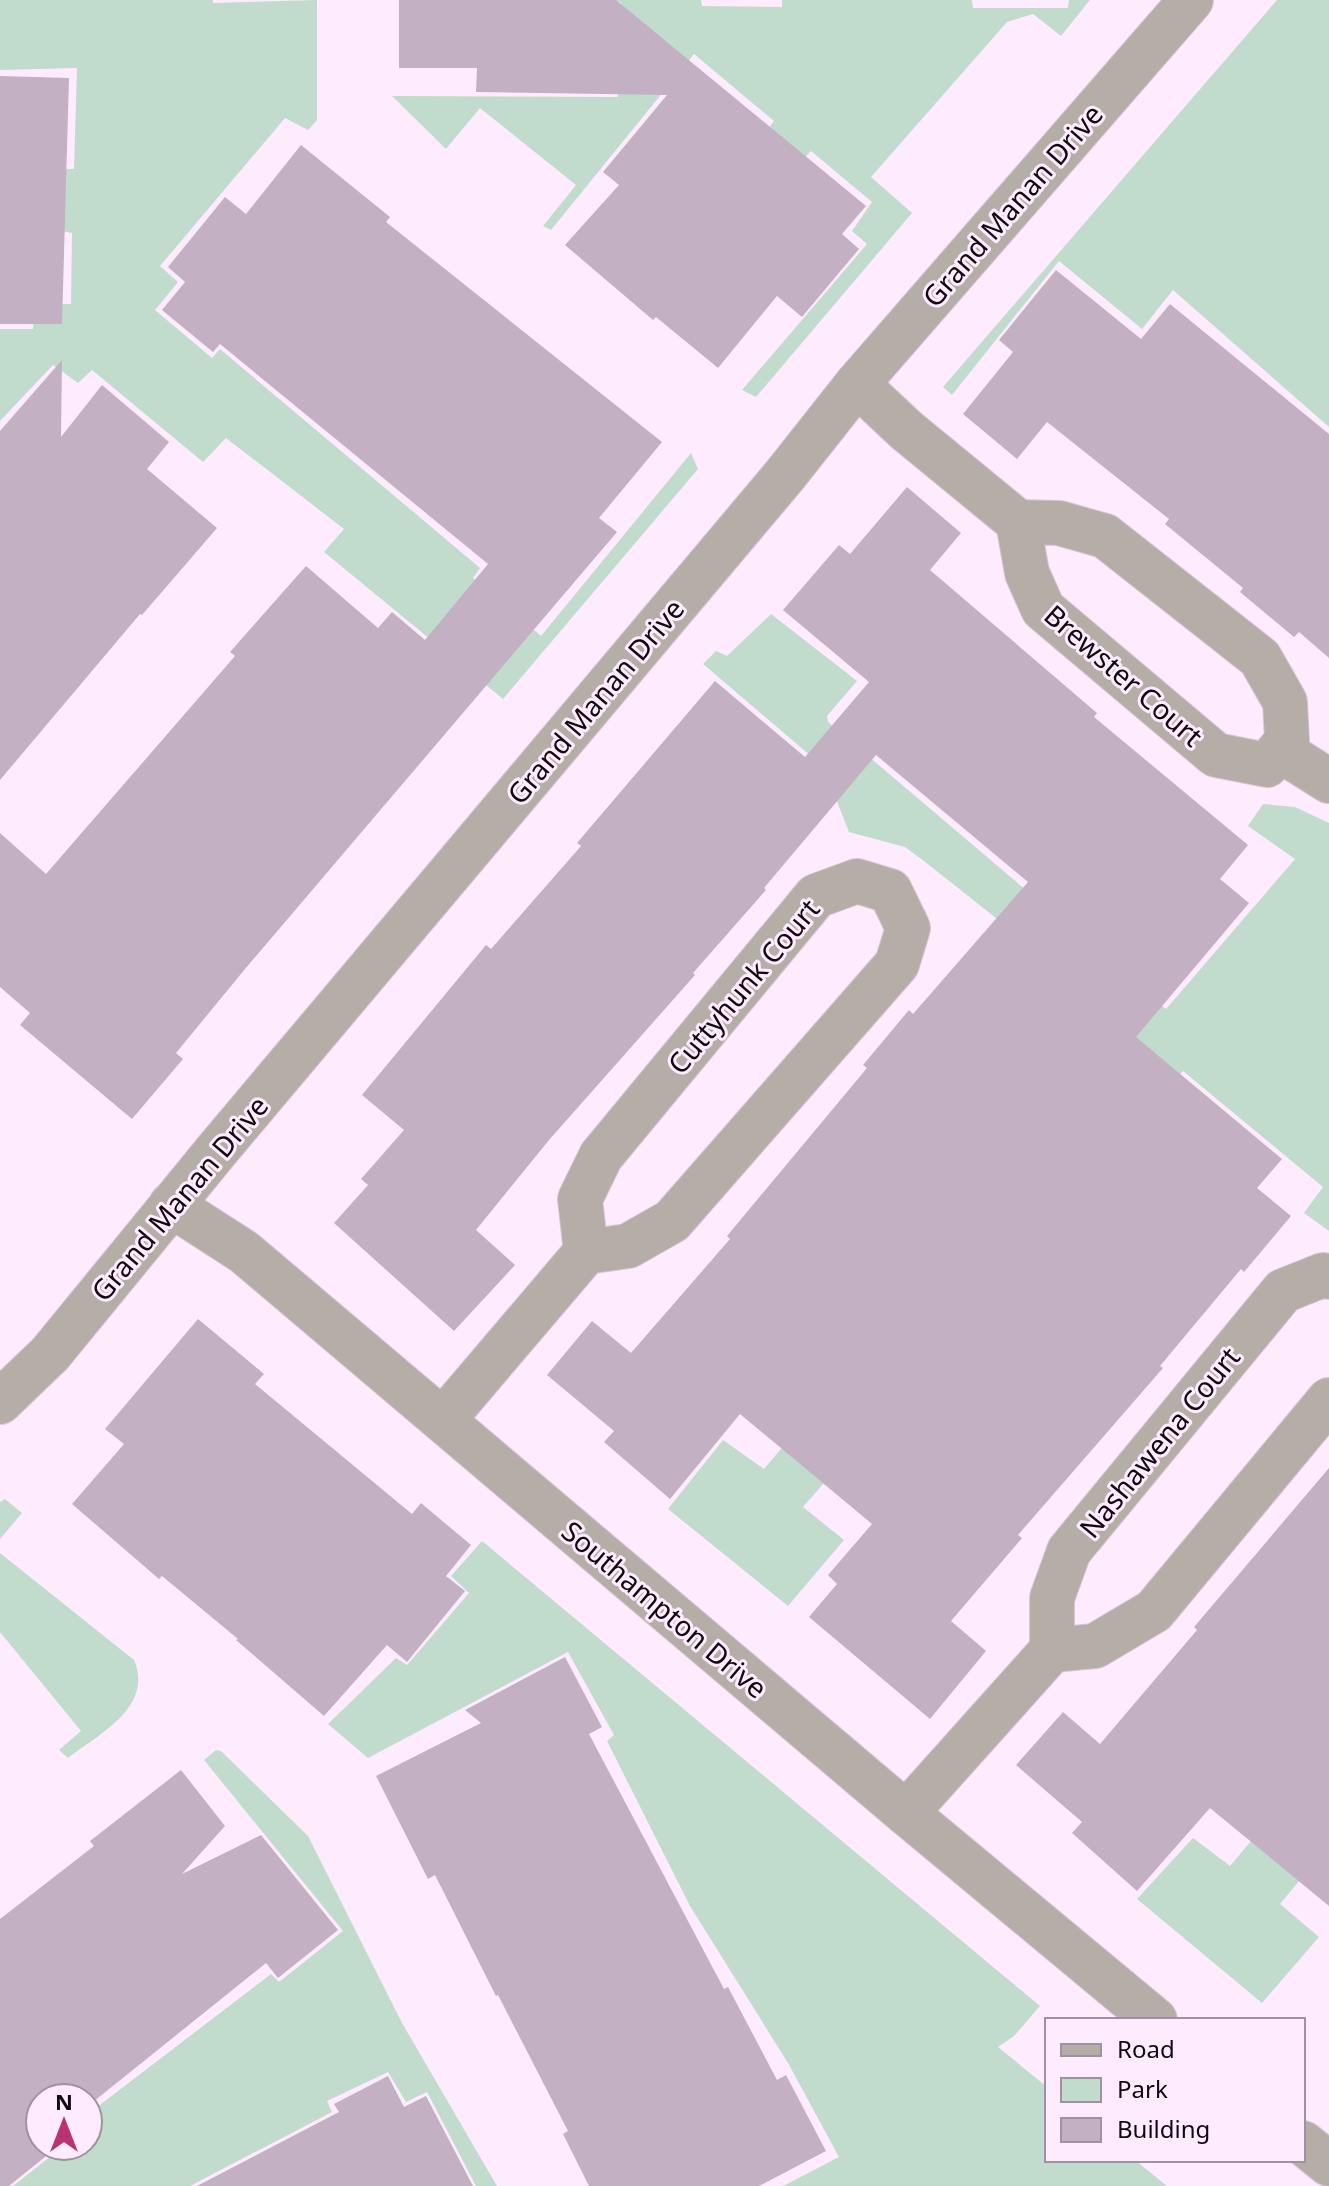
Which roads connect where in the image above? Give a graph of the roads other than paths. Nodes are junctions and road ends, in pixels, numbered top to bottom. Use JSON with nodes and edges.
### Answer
{"nodes":[{"id":1,"x":1191,"y":0,"type":"edge"},
{"id":2,"x":857,"y":384,"type":"junction"},
{"id":3,"x":1018,"y":522,"type":"junction"},
{"id":4,"x":1280,"y":750,"type":"junction"},
{"id":5,"x":1329,"y":781,"type":"edge"},
{"id":6,"x":171,"y":1205,"type":"junction"},
{"id":7,"x":586,"y":1252,"type":"junction"},
{"id":8,"x":1329,"y":1277,"type":"edge"},
{"id":9,"x":1329,"y":1400,"type":"edge"},
{"id":10,"x":0,"y":1402,"type":"edge"},
{"id":11,"x":443,"y":1420,"type":"junction"},
{"id":12,"x":1052,"y":1650,"type":"junction"},
{"id":13,"x":906,"y":1813,"type":"junction"},
{"id":14,"x":1153,"y":2018,"type":"edge"},
{"id":15,"x":1305,"y":2145,"type":"edge"},
{"id":16,"x":1329,"y":2164,"type":"edge"}],
"edges":[{"from":1,"to":2,"type":"street","name":"Grand Manan Drive"},
{"from":2,"to":3,"type":"street"},
{"from":2,"to":6,"type":"street","name":"Grand Manan Drive"},
{"from":3,"to":4,"type":"street"},
{"from":3,"to":4,"type":"street","name":"Brewster Court"},
{"from":4,"to":5,"type":"street"},
{"from":6,"to":10,"type":"street","name":"Grand Manan Drive"},
{"from":6,"to":11,"type":"street","name":"Southampton Drive"},
{"from":7,"to":7,"type":"street","name":"Cuttyhunk Court"},
{"from":7,"to":11,"type":"street"},
{"from":8,"to":12,"type":"street","name":"Nashawena Court"},
{"from":9,"to":12,"type":"street"},
{"from":11,"to":13,"type":"street","name":"Southampton Drive"},
{"from":12,"to":13,"type":"street"},
{"from":13,"to":14,"type":"street","name":"Southampton Drive"},
{"from":15,"to":16,"type":"street"}]}
